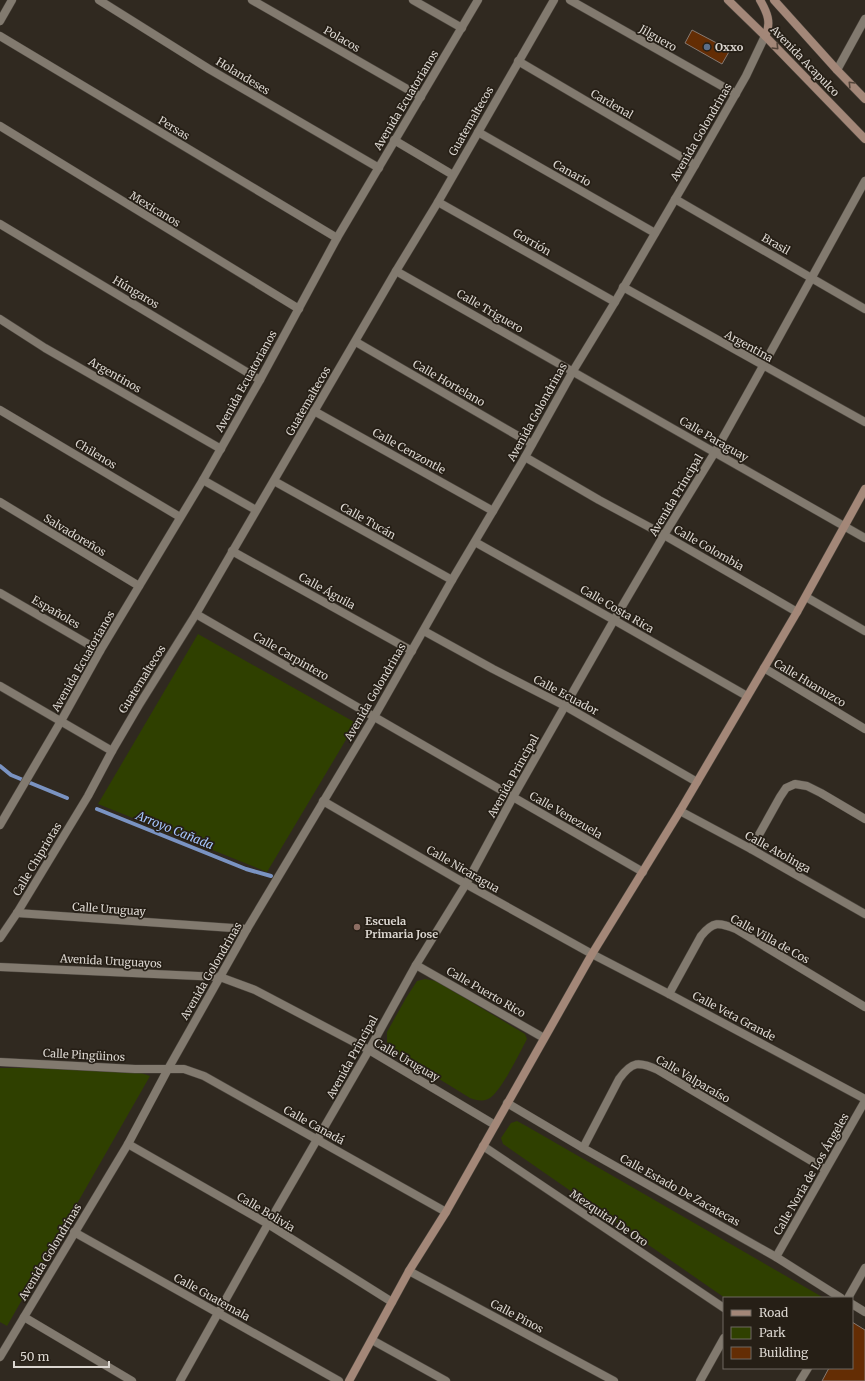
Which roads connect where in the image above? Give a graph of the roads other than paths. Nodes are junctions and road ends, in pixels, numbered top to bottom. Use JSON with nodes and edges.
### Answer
{"nodes":[{"id":1,"x":12,"y":0,"type":"edge"},
{"id":2,"x":99,"y":0,"type":"edge"},
{"id":3,"x":252,"y":0,"type":"edge"},
{"id":4,"x":413,"y":0,"type":"edge"},
{"id":5,"x":478,"y":0,"type":"edge"},
{"id":6,"x":554,"y":0,"type":"edge"},
{"id":7,"x":570,"y":0,"type":"edge"},
{"id":8,"x":728,"y":0,"type":"edge"},
{"id":9,"x":760,"y":0,"type":"edge"},
{"id":10,"x":774,"y":0,"type":"edge"},
{"id":11,"x":865,"y":19,"type":"edge"},
{"id":12,"x":0,"y":21,"type":"edge"},
{"id":13,"x":462,"y":28,"type":"junction"},
{"id":14,"x":0,"y":36,"type":"edge"},
{"id":15,"x":766,"y":36,"type":"junction"},
{"id":16,"x":518,"y":61,"type":"junction"},
{"id":17,"x":837,"y":70,"type":"junction"},
{"id":18,"x":736,"y":94,"type":"junction"},
{"id":19,"x":421,"y":97,"type":"junction"},
{"id":20,"x":865,"y":98,"type":"edge"},
{"id":21,"x":0,"y":126,"type":"edge"},
{"id":22,"x":478,"y":132,"type":"junction"},
{"id":23,"x":865,"y":139,"type":"edge"},
{"id":24,"x":394,"y":140,"type":"junction"},
{"id":25,"x":695,"y":165,"type":"junction"},
{"id":26,"x":378,"y":168,"type":"junction"},
{"id":27,"x":453,"y":175,"type":"junction"},
{"id":28,"x":865,"y":181,"type":"edge"},
{"id":29,"x":675,"y":199,"type":"junction"},
{"id":30,"x":438,"y":202,"type":"junction"},
{"id":31,"x":0,"y":224,"type":"edge"},
{"id":32,"x":655,"y":233,"type":"junction"},
{"id":33,"x":337,"y":238,"type":"junction"},
{"id":34,"x":396,"y":271,"type":"junction"},
{"id":35,"x":811,"y":278,"type":"junction"},
{"id":36,"x":623,"y":287,"type":"junction"},
{"id":37,"x":615,"y":302,"type":"junction"},
{"id":38,"x":300,"y":309,"type":"junction"},
{"id":39,"x":865,"y":309,"type":"edge"},
{"id":40,"x":0,"y":319,"type":"edge"},
{"id":41,"x":356,"y":342,"type":"junction"},
{"id":42,"x":764,"y":366,"type":"junction"},
{"id":43,"x":573,"y":371,"type":"junction"},
{"id":44,"x":260,"y":380,"type":"junction"},
{"id":45,"x":0,"y":410,"type":"edge"},
{"id":46,"x":314,"y":411,"type":"junction"},
{"id":47,"x":865,"y":422,"type":"edge"},
{"id":48,"x":532,"y":444,"type":"junction"},
{"id":49,"x":221,"y":449,"type":"junction"},
{"id":50,"x":714,"y":452,"type":"junction"},
{"id":51,"x":525,"y":457,"type":"junction"},
{"id":52,"x":203,"y":480,"type":"junction"},
{"id":53,"x":274,"y":481,"type":"junction"},
{"id":54,"x":865,"y":489,"type":"edge"},
{"id":55,"x":0,"y":502,"type":"edge"},
{"id":56,"x":256,"y":510,"type":"junction"},
{"id":57,"x":493,"y":511,"type":"junction"},
{"id":58,"x":180,"y":518,"type":"junction"},
{"id":59,"x":844,"y":527,"type":"junction"},
{"id":60,"x":664,"y":535,"type":"junction"},
{"id":61,"x":865,"y":538,"type":"edge"},
{"id":62,"x":475,"y":542,"type":"junction"},
{"id":63,"x":232,"y":551,"type":"junction"},
{"id":64,"x":452,"y":580,"type":"junction"},
{"id":65,"x":139,"y":586,"type":"junction"},
{"id":66,"x":0,"y":593,"type":"edge"},
{"id":67,"x":806,"y":597,"type":"junction"},
{"id":68,"x":797,"y":612,"type":"junction"},
{"id":69,"x":196,"y":614,"type":"junction"},
{"id":70,"x":614,"y":620,"type":"junction"},
{"id":71,"x":424,"y":631,"type":"junction"},
{"id":72,"x":865,"y":631,"type":"edge"},
{"id":73,"x":100,"y":651,"type":"junction"},
{"id":74,"x":412,"y":651,"type":"junction"},
{"id":75,"x":764,"y":668,"type":"junction"},
{"id":76,"x":0,"y":686,"type":"edge"},
{"id":77,"x":747,"y":696,"type":"junction"},
{"id":78,"x":565,"y":706,"type":"junction"},
{"id":79,"x":374,"y":717,"type":"junction"},
{"id":80,"x":61,"y":721,"type":"junction"},
{"id":81,"x":865,"y":729,"type":"edge"},
{"id":82,"x":112,"y":751,"type":"junction"},
{"id":83,"x":697,"y":782,"type":"junction"},
{"id":84,"x":513,"y":797,"type":"junction"},
{"id":85,"x":323,"y":801,"type":"junction"},
{"id":86,"x":79,"y":810,"type":"joint"},
{"id":87,"x":680,"y":811,"type":"junction"},
{"id":88,"x":865,"y":820,"type":"edge"},
{"id":89,"x":0,"y":825,"type":"edge"},
{"id":90,"x":751,"y":849,"type":"junction"},
{"id":91,"x":643,"y":872,"type":"junction"},
{"id":92,"x":466,"y":884,"type":"junction"},
{"id":93,"x":17,"y":913,"type":"junction"},
{"id":94,"x":865,"y":914,"type":"edge"},
{"id":95,"x":247,"y":929,"type":"junction"},
{"id":96,"x":0,"y":938,"type":"edge"},
{"id":97,"x":592,"y":954,"type":"junction"},
{"id":98,"x":416,"y":964,"type":"junction"},
{"id":99,"x":0,"y":968,"type":"edge"},
{"id":100,"x":220,"y":977,"type":"junction"},
{"id":101,"x":669,"y":994,"type":"junction"},
{"id":102,"x":865,"y":1007,"type":"edge"},
{"id":103,"x":544,"y":1038,"type":"junction"},
{"id":104,"x":369,"y":1050,"type":"junction"},
{"id":105,"x":0,"y":1062,"type":"edge"},
{"id":106,"x":168,"y":1069,"type":"junction"},
{"id":107,"x":865,"y":1100,"type":"edge"},
{"id":108,"x":507,"y":1103,"type":"junction"},
{"id":109,"x":495,"y":1125,"type":"junction"},
{"id":110,"x":318,"y":1139,"type":"junction"},
{"id":111,"x":128,"y":1144,"type":"junction"},
{"id":112,"x":482,"y":1146,"type":"junction"},
{"id":113,"x":583,"y":1148,"type":"junction"},
{"id":114,"x":826,"y":1169,"type":"junction"},
{"id":115,"x":446,"y":1212,"type":"junction"},
{"id":116,"x":268,"y":1224,"type":"junction"},
{"id":117,"x":74,"y":1232,"type":"junction"},
{"id":118,"x":776,"y":1257,"type":"junction"},
{"id":119,"x":865,"y":1268,"type":"edge"},
{"id":120,"x":409,"y":1270,"type":"junction"},
{"id":121,"x":839,"y":1297,"type":"edge"},
{"id":122,"x":849,"y":1297,"type":"edge"},
{"id":123,"x":392,"y":1302,"type":"junction"},
{"id":124,"x":853,"y":1305,"type":"edge"},
{"id":125,"x":723,"y":1307,"type":"edge"},
{"id":126,"x":865,"y":1312,"type":"edge"},
{"id":127,"x":218,"y":1313,"type":"junction"},
{"id":128,"x":24,"y":1317,"type":"junction"},
{"id":129,"x":372,"y":1340,"type":"junction"},
{"id":130,"x":723,"y":1340,"type":"edge"},
{"id":131,"x":3,"y":1346,"type":"edge"},
{"id":132,"x":0,"y":1357,"type":"edge"},
{"id":133,"x":807,"y":1369,"type":"edge"},
{"id":134,"x":132,"y":1381,"type":"edge"},
{"id":135,"x":180,"y":1381,"type":"edge"},
{"id":136,"x":339,"y":1381,"type":"edge"},
{"id":137,"x":350,"y":1381,"type":"edge"},
{"id":138,"x":446,"y":1381,"type":"edge"},
{"id":139,"x":614,"y":1381,"type":"edge"},
{"id":140,"x":700,"y":1381,"type":"edge"},
{"id":141,"x":800,"y":1381,"type":"edge"}],
"edges":[{"from":1,"to":12,"type":"street"},
{"from":2,"to":26,"type":"street","name":"Holandeses"},
{"from":3,"to":19,"type":"street","name":"Polacos"},
{"from":4,"to":13,"type":"street"},
{"from":5,"to":13,"type":"street","name":"Avenida Ecuatorianos"},
{"from":6,"to":16,"type":"street","name":"Guatemaltecos"},
{"from":7,"to":18,"type":"street","name":"Jilguero"},
{"from":8,"to":15,"type":"main road","name":"Avenida Acapulco"},
{"from":9,"to":15,"type":"main road"},
{"from":10,"to":17,"type":"main road","name":"Avenida Acapulco"},
{"from":11,"to":17,"type":"street"},
{"from":13,"to":19,"type":"street","name":"Avenida Ecuatorianos"},
{"from":14,"to":33,"type":"street","name":"Persas"},
{"from":15,"to":18,"type":"street","name":"Avenida Golondrinas"},
{"from":15,"to":23,"type":"main road","name":"Avenida Acapulco","one_way":true},
{"from":16,"to":22,"type":"street","name":"Guatemaltecos"},
{"from":16,"to":25,"type":"street","name":"Cardenal"},
{"from":20,"to":17,"type":"main road","name":"Avenida Acapulco","one_way":true},
{"from":18,"to":25,"type":"street","name":"Avenida Golondrinas"},
{"from":19,"to":24,"type":"street","name":"Avenida Ecuatorianos"},
{"from":21,"to":38,"type":"street","name":"Mexicanos"},
{"from":22,"to":27,"type":"street","name":"Guatemaltecos"},
{"from":22,"to":32,"type":"street","name":"Canario"},
{"from":24,"to":26,"type":"street","name":"Avenida Ecuatorianos"},
{"from":24,"to":27,"type":"street"},
{"from":25,"to":29,"type":"street","name":"Avenida Golondrinas"},
{"from":26,"to":33,"type":"street","name":"Avenida Ecuatorianos"},
{"from":27,"to":30,"type":"street","name":"Guatemaltecos"},
{"from":28,"to":35,"type":"street","name":"Avenida Principal"},
{"from":29,"to":32,"type":"street","name":"Avenida Golondrinas"},
{"from":29,"to":35,"type":"street","name":"Brasil"},
{"from":30,"to":34,"type":"street","name":"Guatemaltecos"},
{"from":30,"to":37,"type":"street","name":"Gorrión"},
{"from":31,"to":44,"type":"street","name":"Húngaros"},
{"from":32,"to":36,"type":"street","name":"Avenida Golondrinas"},
{"from":33,"to":38,"type":"street","name":"Avenida Ecuatorianos"},
{"from":34,"to":41,"type":"street","name":"Guatemaltecos"},
{"from":34,"to":43,"type":"street","name":"Calle Triguero"},
{"from":35,"to":39,"type":"street","name":"Brasil"},
{"from":35,"to":42,"type":"street","name":"Avenida Principal"},
{"from":36,"to":37,"type":"street","name":"Avenida Golondrinas"},
{"from":36,"to":42,"type":"street","name":"Argentina"},
{"from":37,"to":43,"type":"street","name":"Avenida Golondrinas"},
{"from":38,"to":44,"type":"street","name":"Avenida Ecuatorianos"},
{"from":40,"to":49,"type":"street","name":"Argentinos"},
{"from":41,"to":46,"type":"street","name":"Guatemaltecos"},
{"from":41,"to":48,"type":"street","name":"Calle Hortelano"},
{"from":42,"to":47,"type":"street","name":"Argentina"},
{"from":42,"to":50,"type":"street","name":"Avenida Principal"},
{"from":43,"to":48,"type":"street","name":"Avenida Golondrinas"},
{"from":43,"to":50,"type":"street","name":"Calle Paraguay"},
{"from":44,"to":49,"type":"street","name":"Avenida Ecuatorianos"},
{"from":45,"to":58,"type":"street","name":"Chilenos"},
{"from":46,"to":53,"type":"street","name":"Guatemaltecos"},
{"from":46,"to":57,"type":"street","name":"Calle Cenzontle"},
{"from":48,"to":51,"type":"street","name":"Avenida Golondrinas"},
{"from":49,"to":52,"type":"street","name":"Avenida Ecuatorianos"},
{"from":50,"to":59,"type":"street","name":"Calle Paraguay"},
{"from":50,"to":60,"type":"street","name":"Avenida Principal"},
{"from":51,"to":57,"type":"street","name":"Avenida Golondrinas"},
{"from":51,"to":60,"type":"street","name":"Calle Colombia"},
{"from":52,"to":56,"type":"street"},
{"from":52,"to":58,"type":"street","name":"Avenida Ecuatorianos"},
{"from":53,"to":56,"type":"street","name":"Guatemaltecos"},
{"from":53,"to":64,"type":"street","name":"Calle Tucán"},
{"from":54,"to":59,"type":"main road"},
{"from":55,"to":65,"type":"street","name":"Salvadoreños"},
{"from":56,"to":63,"type":"street","name":"Guatemaltecos"},
{"from":57,"to":62,"type":"street","name":"Avenida Golondrinas"},
{"from":58,"to":65,"type":"street","name":"Avenida Ecuatorianos"},
{"from":59,"to":61,"type":"street","name":"Calle Paraguay"},
{"from":59,"to":67,"type":"main road"},
{"from":60,"to":68,"type":"street","name":"Calle Colombia"},
{"from":60,"to":70,"type":"street","name":"Avenida Principal"},
{"from":62,"to":64,"type":"street","name":"Avenida Golondrinas"},
{"from":62,"to":70,"type":"street","name":"Calle Costa Rica"},
{"from":63,"to":69,"type":"street","name":"Guatemaltecos"},
{"from":63,"to":74,"type":"street","name":"Calle Águila"},
{"from":64,"to":71,"type":"street","name":"Avenida Golondrinas"},
{"from":65,"to":73,"type":"street","name":"Avenida Ecuatorianos"},
{"from":66,"to":73,"type":"street","name":"Españoles"},
{"from":67,"to":68,"type":"main road"},
{"from":67,"to":72,"type":"street"},
{"from":68,"to":75,"type":"main road"},
{"from":69,"to":79,"type":"street","name":"Calle Carpintero"},
{"from":69,"to":82,"type":"street","name":"Guatemaltecos"},
{"from":70,"to":77,"type":"street","name":"Calle Costa Rica"},
{"from":70,"to":78,"type":"street","name":"Avenida Principal"},
{"from":71,"to":74,"type":"street","name":"Avenida Golondrinas"},
{"from":71,"to":78,"type":"street","name":"Calle Ecuador"},
{"from":73,"to":80,"type":"street","name":"Avenida Ecuatorianos"},
{"from":74,"to":79,"type":"street","name":"Avenida Golondrinas"},
{"from":75,"to":77,"type":"main road"},
{"from":75,"to":81,"type":"street","name":"Calle Huanuzco"},
{"from":76,"to":80,"type":"street"},
{"from":77,"to":83,"type":"main road"},
{"from":78,"to":83,"type":"street","name":"Calle Ecuador"},
{"from":78,"to":84,"type":"street","name":"Avenida Principal"},
{"from":79,"to":84,"type":"street","name":"Calle Venezuela"},
{"from":79,"to":85,"type":"street","name":"Avenida Golondrinas"},
{"from":80,"to":82,"type":"street"},
{"from":80,"to":89,"type":"street","name":"Avenida Ecuatorianos"},
{"from":82,"to":86,"type":"street","name":"Guatemaltecos"},
{"from":83,"to":87,"type":"main road"},
{"from":84,"to":91,"type":"street","name":"Calle Venezuela"},
{"from":84,"to":92,"type":"street","name":"Avenida Principal"},
{"from":85,"to":92,"type":"street","name":"Calle Nicaragua"},
{"from":85,"to":95,"type":"street","name":"Avenida Golondrinas"},
{"from":86,"to":93,"type":"street","name":"Calle Chipriotas"},
{"from":87,"to":90,"type":"street","name":"Calle Atolinga"},
{"from":87,"to":91,"type":"main road"},
{"from":88,"to":90,"type":"street"},
{"from":90,"to":94,"type":"street","name":"Calle Atolinga"},
{"from":91,"to":97,"type":"main road"},
{"from":92,"to":97,"type":"street","name":"Calle Nicaragua"},
{"from":92,"to":98,"type":"street","name":"Avenida Principal"},
{"from":93,"to":95,"type":"street","name":"Calle Uruguay"},
{"from":93,"to":96,"type":"street","name":"Calle Chipriotas"},
{"from":95,"to":100,"type":"street","name":"Avenida Golondrinas"},
{"from":97,"to":101,"type":"street","name":"Calle Veta Grande"},
{"from":97,"to":103,"type":"main road"},
{"from":98,"to":103,"type":"street","name":"Calle Puerto Rico"},
{"from":98,"to":104,"type":"street","name":"Avenida Principal"},
{"from":99,"to":100,"type":"street","name":"Avenida Uruguayos"},
{"from":100,"to":104,"type":"street","name":"Calle Uruguay"},
{"from":100,"to":106,"type":"street","name":"Avenida Golondrinas"},
{"from":101,"to":102,"type":"street","name":"Calle Villa de Cos"},
{"from":101,"to":107,"type":"street","name":"Calle Veta Grande"},
{"from":103,"to":108,"type":"main road"},
{"from":104,"to":109,"type":"street","name":"Calle Uruguay"},
{"from":104,"to":110,"type":"street","name":"Avenida Principal"},
{"from":105,"to":106,"type":"street","name":"Calle Pingüinos"},
{"from":106,"to":110,"type":"street","name":"Calle Canadá"},
{"from":106,"to":111,"type":"street","name":"Avenida Golondrinas"},
{"from":107,"to":114,"type":"street","name":"Calle Noria de Los Ángeles"},
{"from":108,"to":109,"type":"main road"},
{"from":108,"to":113,"type":"street","name":"Calle Estado De Zacatecas"},
{"from":109,"to":112,"type":"main road"},
{"from":110,"to":115,"type":"street","name":"Calle Canadá"},
{"from":110,"to":116,"type":"street","name":"Avenida Principal"},
{"from":111,"to":116,"type":"street","name":"Calle Bolivia"},
{"from":111,"to":117,"type":"street","name":"Avenida Golondrinas"},
{"from":112,"to":115,"type":"main road"},
{"from":112,"to":125,"type":"street","name":"Mezquital De Oro"},
{"from":113,"to":114,"type":"street","name":"Calle Valparaíso"},
{"from":113,"to":118,"type":"street","name":"Calle Estado De Zacatecas"},
{"from":114,"to":118,"type":"street","name":"Calle Noria de Los Ángeles"},
{"from":115,"to":120,"type":"main road"},
{"from":116,"to":123,"type":"street","name":"Calle Bolivia"},
{"from":116,"to":127,"type":"street","name":"Avenida Principal"},
{"from":117,"to":127,"type":"street","name":"Calle Guatemala"},
{"from":117,"to":128,"type":"street","name":"Avenida Golondrinas"},
{"from":118,"to":121,"type":"street","name":"Calle Estado De Zacatecas"},
{"from":119,"to":122,"type":"street"},
{"from":120,"to":123,"type":"main road"},
{"from":120,"to":139,"type":"street","name":"Calle Pinos"},
{"from":123,"to":129,"type":"main road"},
{"from":124,"to":126,"type":"street"},
{"from":127,"to":135,"type":"street","name":"Avenida Principal"},
{"from":127,"to":136,"type":"street","name":"Calle Guatemala"},
{"from":128,"to":131,"type":"street","name":"Avenida Golondrinas"},
{"from":128,"to":134,"type":"street"},
{"from":129,"to":137,"type":"main road"},
{"from":129,"to":138,"type":"street"},
{"from":130,"to":140,"type":"street"},
{"from":131,"to":132,"type":"street","name":"Avenida Golondrinas"},
{"from":133,"to":141,"type":"street"}]}
